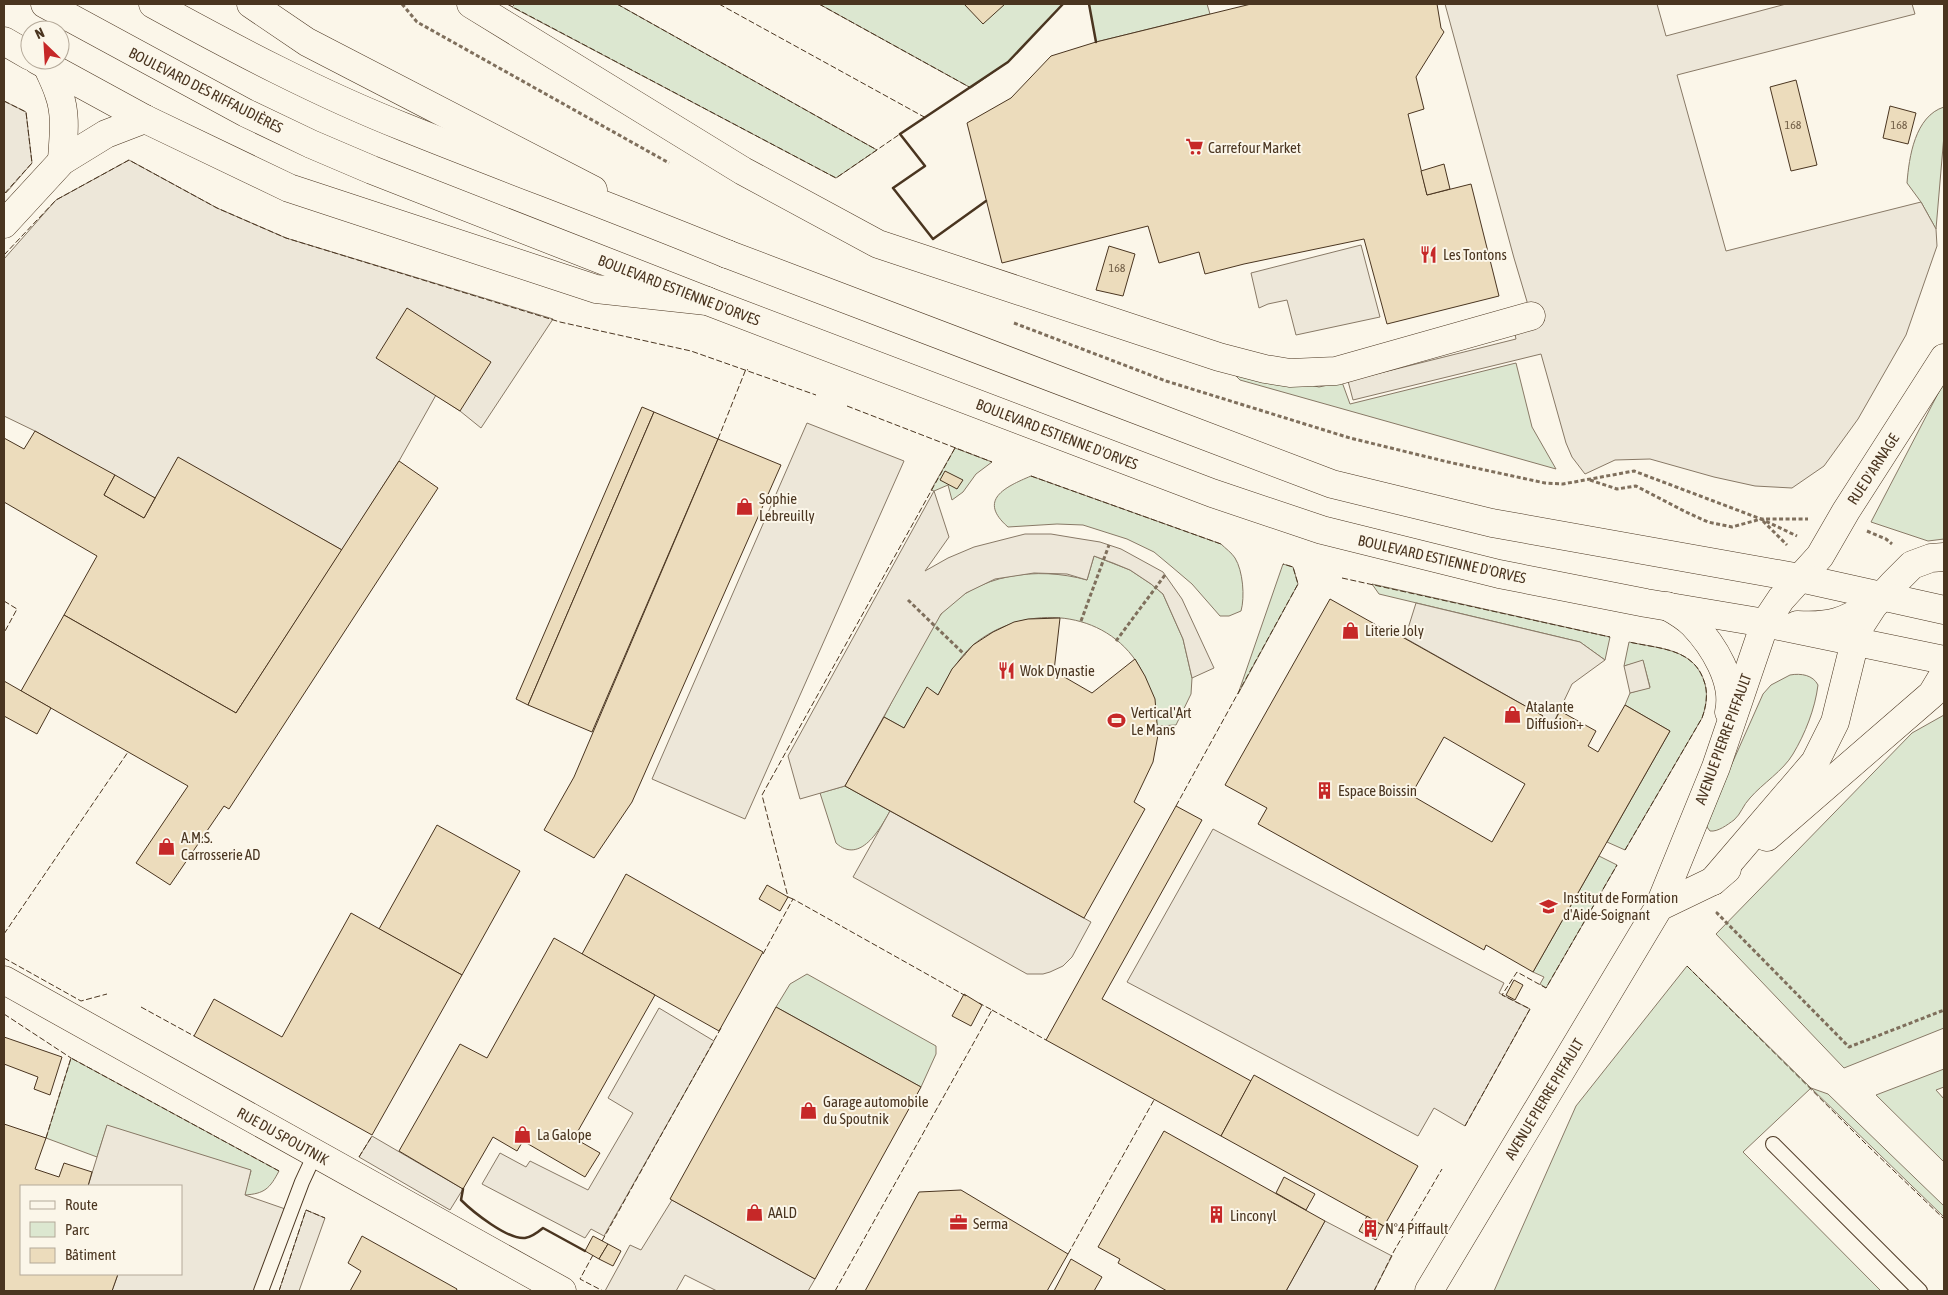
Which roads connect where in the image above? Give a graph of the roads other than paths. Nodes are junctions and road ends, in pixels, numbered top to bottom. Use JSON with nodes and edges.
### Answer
{"nodes":[{"id":1,"x":45,"y":4,"type":"edge"},
{"id":2,"x":154,"y":4,"type":"edge"},
{"id":3,"x":251,"y":4,"type":"edge"},
{"id":4,"x":471,"y":4,"type":"edge"},
{"id":5,"x":270,"y":12,"type":"edge"},
{"id":6,"x":4,"y":41,"type":"edge"},
{"id":7,"x":20,"y":50,"type":"edge"},
{"id":8,"x":44,"y":70,"type":"edge"},
{"id":9,"x":56,"y":70,"type":"edge"},
{"id":10,"x":145,"y":119,"type":"junction"},
{"id":11,"x":62,"y":161,"type":"junction"},
{"id":12,"x":372,"y":170,"type":"joint"},
{"id":13,"x":4,"y":224,"type":"edge"},
{"id":14,"x":670,"y":230,"type":"junction"},
{"id":15,"x":708,"y":301,"type":"junction"},
{"id":16,"x":1531,"y":316,"type":"dead end"},
{"id":17,"x":1944,"y":358,"type":"edge"},
{"id":18,"x":1944,"y":557,"type":"edge"},
{"id":19,"x":1800,"y":578,"type":"junction"},
{"id":20,"x":1879,"y":599,"type":"junction"},
{"id":21,"x":1666,"y":606,"type":"junction"},
{"id":22,"x":1944,"y":610,"type":"edge"},
{"id":23,"x":1765,"y":623,"type":"junction"},
{"id":24,"x":1852,"y":630,"type":"junction"},
{"id":25,"x":1944,"y":660,"type":"edge"},
{"id":26,"x":1944,"y":674,"type":"edge"},
{"id":27,"x":1716,"y":767,"type":"junction"},
{"id":28,"x":1713,"y":881,"type":"junction"},
{"id":29,"x":1659,"y":907,"type":"junction"},
{"id":30,"x":4,"y":980,"type":"edge"},
{"id":31,"x":1773,"y":1144,"type":"dead end"},
{"id":32,"x":315,"y":1154,"type":"junction"},
{"id":33,"x":261,"y":1291,"type":"edge"},
{"id":34,"x":562,"y":1291,"type":"edge"},
{"id":35,"x":1429,"y":1291,"type":"edge"},
{"id":36,"x":1920,"y":1291,"type":"edge"}],
"edges":[{"from":1,"to":12,"type":"main road","name":"BOULEVARD DES RIFFAUDIÈRES"},
{"from":2,"to":14,"type":"main road"},
{"from":3,"to":5,"type":"main road"},
{"from":4,"to":16,"type":"main road"},
{"from":5,"to":14,"type":"main road"},
{"from":6,"to":7,"type":"main road"},
{"from":8,"to":11,"type":"main road"},
{"from":9,"to":10,"type":"main road"},
{"from":10,"to":11,"type":"main road"},
{"from":10,"to":15,"type":"main road"},
{"from":11,"to":13,"type":"main road"},
{"from":12,"to":15,"type":"main road","name":"BOULEVARD ESTIENNE D'ORVES"},
{"from":14,"to":19,"type":"main road"},
{"from":15,"to":21,"type":"main road","name":"BOULEVARD ESTIENNE D'ORVES"},
{"from":17,"to":19,"type":"main road","name":"RUE D'ARNAGE"},
{"from":18,"to":20,"type":"main road"},
{"from":19,"to":20,"type":"main road"},
{"from":19,"to":23,"type":"main road","name":"AVENUE PIERRE PIFFAULT"},
{"from":19,"to":24,"type":"main road"},
{"from":20,"to":22,"type":"main road"},
{"from":20,"to":24,"type":"main road"},
{"from":21,"to":23,"type":"main road","name":"BOULEVARD ESTIENNE D'ORVES"},
{"from":21,"to":27,"type":"main road"},
{"from":23,"to":24,"type":"main road","name":"BOULEVARD ESTIENNE D'ORVES"},
{"from":23,"to":27,"type":"main road","name":"AVENUE PIERRE PIFFAULT"},
{"from":24,"to":25,"type":"main road","name":"BOULEVARD ESTIENNE D'ORVES"},
{"from":24,"to":28,"type":"main road"},
{"from":26,"to":28,"type":"main road"},
{"from":27,"to":29,"type":"main road","name":"AVENUE PIERRE PIFFAULT"},
{"from":28,"to":29,"type":"main road"},
{"from":29,"to":35,"type":"main road","name":"AVENUE PIERRE PIFFAULT"},
{"from":30,"to":32,"type":"main road","name":"RUE DU SPOUTNIK"},
{"from":31,"to":36,"type":"lane"},
{"from":32,"to":33,"type":"lane"},
{"from":32,"to":34,"type":"main road","name":"RUE DU SPOUTNIK"}]}
